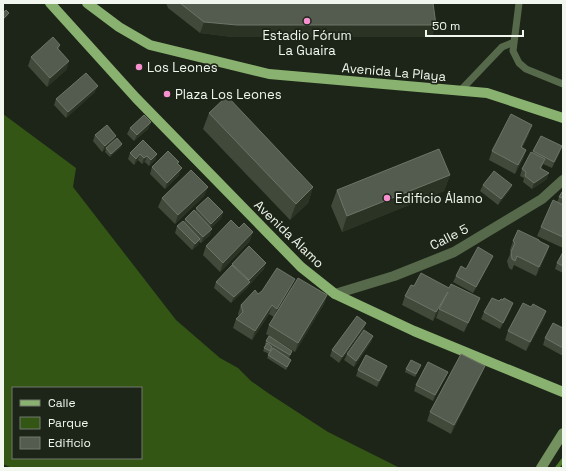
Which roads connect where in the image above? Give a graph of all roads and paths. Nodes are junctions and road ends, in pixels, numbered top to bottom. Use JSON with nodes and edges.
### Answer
{"nodes":[{"id":1,"x":50,"y":3,"type":"edge"},
{"id":2,"x":519,"y":3,"type":"edge"},
{"id":3,"x":91,"y":5,"type":"edge"},
{"id":4,"x":514,"y":42,"type":"junction"},
{"id":5,"x":563,"y":84,"type":"edge"},
{"id":6,"x":461,"y":90,"type":"junction"},
{"id":7,"x":563,"y":118,"type":"edge"},
{"id":8,"x":563,"y":180,"type":"edge"},
{"id":9,"x":335,"y":294,"type":"junction"},
{"id":10,"x":563,"y":392,"type":"edge"},
{"id":11,"x":563,"y":433,"type":"edge"},
{"id":12,"x":541,"y":468,"type":"edge"}],
"edges":[{"from":1,"to":9,"type":"main road","name":"Avenida Álamo"},
{"from":2,"to":4,"type":"lane"},
{"from":3,"to":6,"type":"main road","name":"Avenida La Playa"},
{"from":4,"to":5,"type":"lane"},
{"from":4,"to":6,"type":"lane"},
{"from":6,"to":7,"type":"main road","name":"Avenida La Playa"},
{"from":8,"to":9,"type":"street","name":"Calle 5"},
{"from":9,"to":10,"type":"main road","name":"Avenida Álamo"},
{"from":11,"to":12,"type":"main road"}]}
